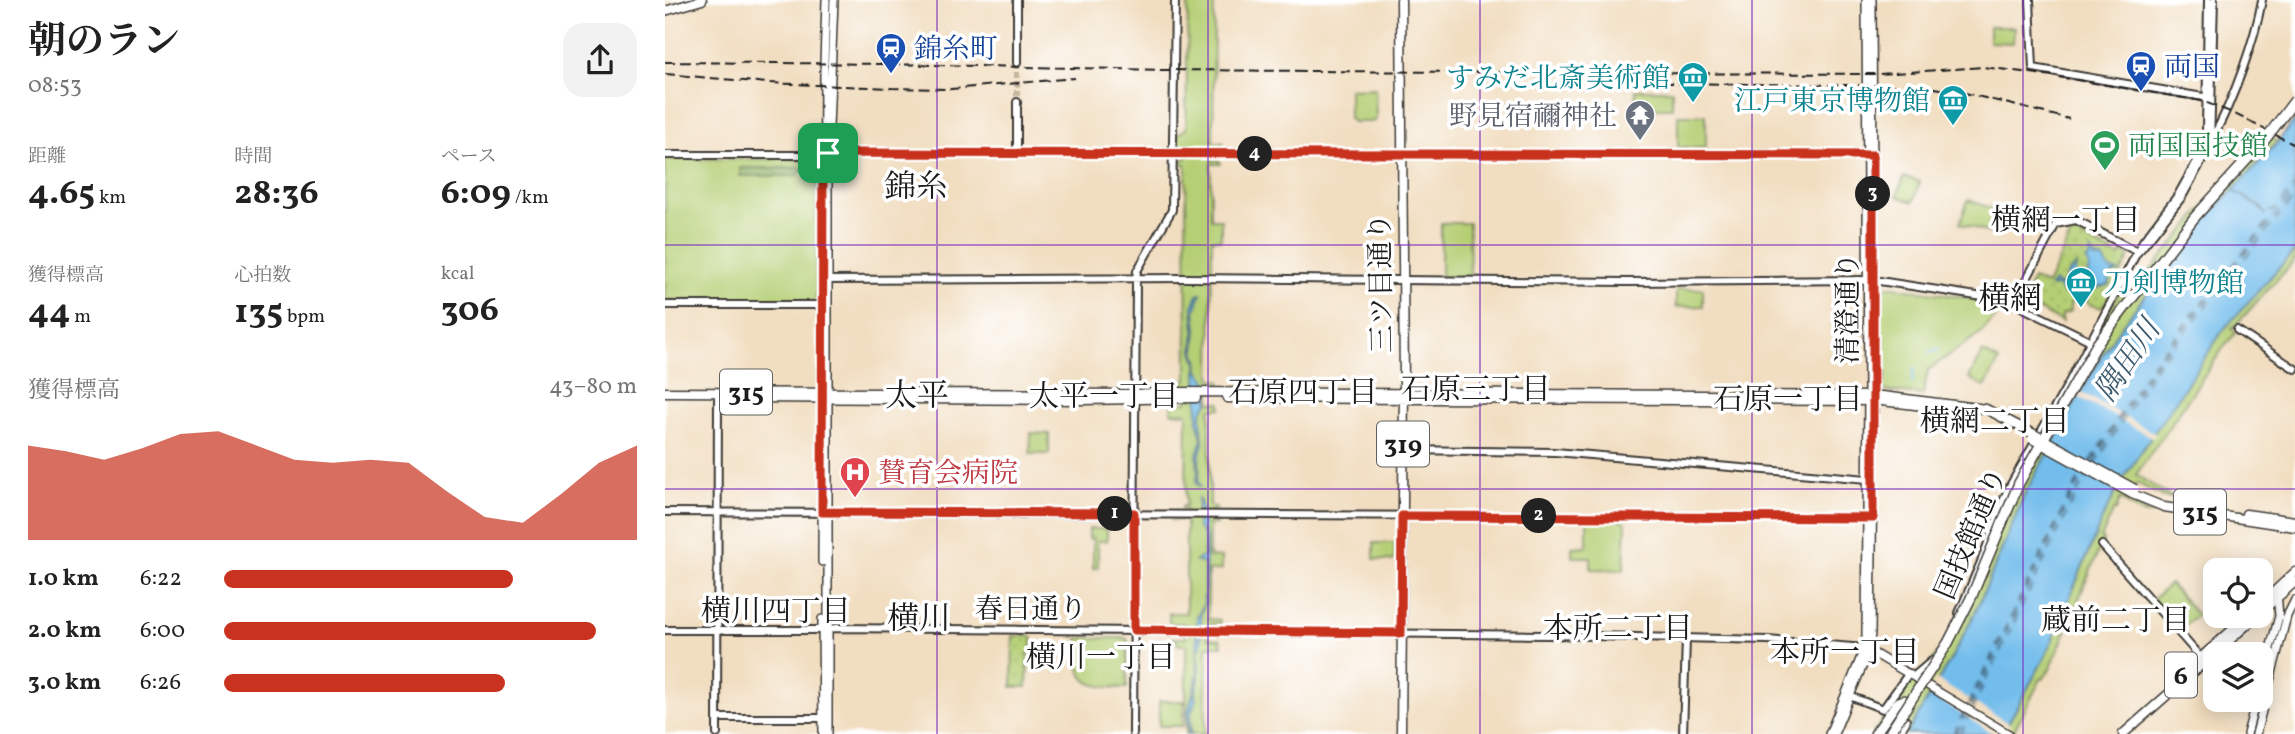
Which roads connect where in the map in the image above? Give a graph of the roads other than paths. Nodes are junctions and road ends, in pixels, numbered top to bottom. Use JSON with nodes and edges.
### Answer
{"nodes":[{"id":1,"x":702,"y":0,"type":"edge"},
{"id":2,"x":1017,"y":0,"type":"edge"},
{"id":3,"x":1175,"y":0,"type":"edge"},
{"id":4,"x":1401,"y":0,"type":"edge"},
{"id":5,"x":1865,"y":0,"type":"edge"},
{"id":6,"x":1872,"y":0,"type":"edge"},
{"id":7,"x":2030,"y":0,"type":"edge"},
{"id":8,"x":2208,"y":0,"type":"edge"},
{"id":9,"x":2214,"y":0,"type":"edge"},
{"id":10,"x":2262,"y":0,"type":"edge"},
{"id":11,"x":830,"y":3,"type":"edge"},
{"id":12,"x":668,"y":7,"type":"edge"},
{"id":13,"x":1017,"y":63,"type":"tunnel mouth"},
{"id":14,"x":2210,"y":98,"type":"junction"},
{"id":15,"x":2295,"y":100,"type":"edge"},
{"id":16,"x":1017,"y":102,"type":"tunnel mouth"},
{"id":17,"x":2295,"y":111,"type":"edge"},
{"id":18,"x":2211,"y":143,"type":"junction"},
{"id":19,"x":825,"y":153,"type":"junction"},
{"id":20,"x":1017,"y":153,"type":"junction"},
{"id":21,"x":1401,"y":153,"type":"junction"},
{"id":22,"x":1176,"y":154,"type":"junction"},
{"id":23,"x":665,"y":155,"type":"edge"},
{"id":24,"x":1870,"y":155,"type":"junction"},
{"id":25,"x":2197,"y":162,"type":"junction"},
{"id":26,"x":2138,"y":252,"type":"junction"},
{"id":27,"x":1136,"y":279,"type":"junction"},
{"id":28,"x":825,"y":280,"type":"junction"},
{"id":29,"x":1402,"y":280,"type":"junction"},
{"id":30,"x":1871,"y":281,"type":"junction"},
{"id":31,"x":2014,"y":303,"type":"junction"},
{"id":32,"x":665,"y":305,"type":"edge"},
{"id":33,"x":825,"y":305,"type":"junction"},
{"id":34,"x":2237,"y":330,"type":"dead end"},
{"id":35,"x":2091,"y":341,"type":"junction"},
{"id":36,"x":2295,"y":369,"type":"edge"},
{"id":37,"x":665,"y":392,"type":"edge"},
{"id":38,"x":718,"y":395,"type":"junction"},
{"id":39,"x":825,"y":395,"type":"junction"},
{"id":40,"x":1403,"y":396,"type":"junction"},
{"id":41,"x":1135,"y":397,"type":"junction"},
{"id":42,"x":665,"y":398,"type":"edge"},
{"id":43,"x":1871,"y":398,"type":"junction"},
{"id":44,"x":1403,"y":450,"type":"junction"},
{"id":45,"x":1868,"y":480,"type":"junction"},
{"id":46,"x":2133,"y":492,"type":"junction"},
{"id":47,"x":665,"y":512,"type":"edge"},
{"id":48,"x":717,"y":512,"type":"junction"},
{"id":49,"x":825,"y":512,"type":"junction"},
{"id":50,"x":1134,"y":513,"type":"junction"},
{"id":51,"x":1402,"y":516,"type":"junction"},
{"id":52,"x":1870,"y":518,"type":"junction"},
{"id":53,"x":2295,"y":521,"type":"edge"},
{"id":54,"x":2295,"y":527,"type":"edge"},
{"id":55,"x":2102,"y":545,"type":"dead end"},
{"id":56,"x":2295,"y":572,"type":"edge"},
{"id":57,"x":2295,"y":582,"type":"edge"},
{"id":58,"x":2278,"y":588,"type":"junction"},
{"id":59,"x":2273,"y":593,"type":"edge"},
{"id":60,"x":2277,"y":598,"type":"junction"},
{"id":61,"x":2295,"y":600,"type":"edge"},
{"id":62,"x":2273,"y":602,"type":"edge"},
{"id":63,"x":2273,"y":613,"type":"edge"},
{"id":64,"x":2278,"y":619,"type":"junction"},
{"id":65,"x":2236,"y":628,"type":"edge"},
{"id":66,"x":2242,"y":628,"type":"edge"},
{"id":67,"x":825,"y":629,"type":"junction"},
{"id":68,"x":665,"y":630,"type":"edge"},
{"id":69,"x":717,"y":630,"type":"junction"},
{"id":70,"x":1134,"y":630,"type":"junction"},
{"id":71,"x":1401,"y":633,"type":"junction"},
{"id":72,"x":1686,"y":639,"type":"junction"},
{"id":73,"x":2221,"y":642,"type":"edge"},
{"id":74,"x":2225,"y":642,"type":"edge"},
{"id":75,"x":2272,"y":642,"type":"edge"},
{"id":76,"x":1867,"y":648,"type":"junction"},
{"id":77,"x":2203,"y":660,"type":"junction"},
{"id":78,"x":1935,"y":665,"type":"junction"},
{"id":79,"x":1915,"y":676,"type":"junction"},
{"id":80,"x":1847,"y":695,"type":"junction"},
{"id":81,"x":2253,"y":712,"type":"edge"},
{"id":82,"x":717,"y":718,"type":"junction"},
{"id":83,"x":825,"y":718,"type":"junction"},
{"id":84,"x":717,"y":734,"type":"edge"},
{"id":85,"x":825,"y":734,"type":"edge"},
{"id":86,"x":1133,"y":734,"type":"edge"},
{"id":87,"x":1401,"y":734,"type":"edge"},
{"id":88,"x":1683,"y":734,"type":"edge"},
{"id":89,"x":1829,"y":734,"type":"edge"},
{"id":90,"x":1834,"y":734,"type":"edge"},
{"id":91,"x":1875,"y":734,"type":"edge"},
{"id":92,"x":1889,"y":734,"type":"edge"},
{"id":93,"x":1897,"y":734,"type":"edge"},
{"id":94,"x":2009,"y":734,"type":"edge"},
{"id":95,"x":2114,"y":734,"type":"edge"},
{"id":96,"x":2123,"y":734,"type":"edge"},
{"id":97,"x":2247,"y":734,"type":"edge"},
{"id":98,"x":2256,"y":734,"type":"edge"}],
"edges":[{"from":1,"to":12,"type":"main road"},
{"from":2,"to":13,"type":"street"},
{"from":3,"to":22,"type":"street"},
{"from":4,"to":21,"type":"main road","name":"三ツ目通り","number":"319"},
{"from":5,"to":24,"type":"main road","name":"清澄通り"},
{"from":6,"to":24,"type":"main road","name":"清澄通り"},
{"from":7,"to":14,"type":"street"},
{"from":8,"to":14,"type":"street","name":"国技館通り"},
{"from":9,"to":14,"type":"street","name":"国技館通り"},
{"from":10,"to":18,"type":"street"},
{"from":11,"to":19,"type":"main road"},
{"from":11,"to":19,"type":"main road"},
{"from":14,"to":18,"type":"street","name":"国技館通り"},
{"from":14,"to":25,"type":"street","name":"国技館通り"},
{"from":15,"to":78,"type":"highway","bridge":true},
{"from":16,"to":20,"type":"street"},
{"from":17,"to":93,"type":"highway","bridge":true},
{"from":18,"to":25,"type":"street"},
{"from":18,"to":26,"type":"street","name":"国技館通り"},
{"from":19,"to":20,"type":"street"},
{"from":19,"to":23,"type":"street"},
{"from":19,"to":28,"type":"main road"},
{"from":20,"to":22,"type":"street"},
{"from":21,"to":22,"type":"street"},
{"from":21,"to":24,"type":"street"},
{"from":21,"to":29,"type":"main road","name":"三ツ目通り","number":"319"},
{"from":22,"to":27,"type":"street"},
{"from":24,"to":30,"type":"main road","name":"清澄通り"},
{"from":25,"to":26,"type":"street","name":"国技館通り"},
{"from":26,"to":31,"type":"street"},
{"from":26,"to":35,"type":"street","name":"国技館通り"},
{"from":27,"to":28,"type":"street"},
{"from":27,"to":29,"type":"street"},
{"from":27,"to":41,"type":"street"},
{"from":28,"to":33,"type":"main road"},
{"from":29,"to":30,"type":"street"},
{"from":29,"to":40,"type":"main road","name":"三ツ目通り","number":"319"},
{"from":30,"to":31,"type":"street"},
{"from":30,"to":43,"type":"main road","name":"清澄通り"},
{"from":31,"to":35,"type":"street"},
{"from":32,"to":33,"type":"street"},
{"from":33,"to":39,"type":"main road"},
{"from":34,"to":36,"type":"street"},
{"from":35,"to":79,"type":"street","name":"国技館通り"},
{"from":37,"to":38,"type":"main road","number":"315"},
{"from":38,"to":39,"type":"main road","number":"315"},
{"from":38,"to":42,"type":"main road","number":"315"},
{"from":38,"to":48,"type":"street"},
{"from":39,"to":41,"type":"main road","number":"315"},
{"from":39,"to":49,"type":"main road"},
{"from":40,"to":41,"type":"main road","number":"315"},
{"from":40,"to":43,"type":"main road","number":"315"},
{"from":40,"to":44,"type":"main road","name":"三ツ目通り","number":"319"},
{"from":41,"to":50,"type":"street"},
{"from":43,"to":45,"type":"main road","name":"清澄通り"},
{"from":43,"to":46,"type":"main road","number":"315","bridge":true},
{"from":43,"to":52,"type":"main road","name":"清澄通り"},
{"from":44,"to":45,"type":"street"},
{"from":44,"to":51,"type":"main road","name":"三ツ目通り","number":"319"},
{"from":45,"to":52,"type":"main road","name":"清澄通り"},
{"from":46,"to":53,"type":"main road","number":"315"},
{"from":46,"to":54,"type":"main road","number":"315"},
{"from":47,"to":48,"type":"street"},
{"from":48,"to":49,"type":"street"},
{"from":48,"to":69,"type":"street"},
{"from":49,"to":50,"type":"street"},
{"from":49,"to":67,"type":"main road"},
{"from":50,"to":51,"type":"street"},
{"from":50,"to":70,"type":"street"},
{"from":51,"to":52,"type":"street"},
{"from":51,"to":71,"type":"main road","name":"三ツ目通り","number":"319"},
{"from":52,"to":76,"type":"main road","name":"清澄通り"},
{"from":55,"to":77,"type":"street"},
{"from":56,"to":58,"type":"main road"},
{"from":57,"to":60,"type":"main road"},
{"from":58,"to":59,"type":"main road"},
{"from":58,"to":60,"type":"main road"},
{"from":60,"to":62,"type":"main road"},
{"from":60,"to":64,"type":"main road"},
{"from":61,"to":98,"type":"main road"},
{"from":63,"to":64,"type":"main road"},
{"from":64,"to":75,"type":"main road"},
{"from":65,"to":73,"type":"main road","number":"6"},
{"from":66,"to":74,"type":"main road","number":"6"},
{"from":67,"to":69,"type":"street","name":"春日通り"},
{"from":67,"to":70,"type":"street","name":"春日通り"},
{"from":67,"to":83,"type":"main road"},
{"from":68,"to":69,"type":"street","name":"春日通り"},
{"from":69,"to":82,"type":"street"},
{"from":70,"to":71,"type":"street","name":"春日通り"},
{"from":70,"to":86,"type":"street"},
{"from":71,"to":72,"type":"street"},
{"from":71,"to":87,"type":"main road","name":"三ツ目通り","number":"319"},
{"from":72,"to":76,"type":"street"},
{"from":72,"to":88,"type":"street"},
{"from":76,"to":79,"type":"main road"},
{"from":76,"to":80,"type":"main road","name":"清澄通り"},
{"from":77,"to":95,"type":"main road","number":"6"},
{"from":77,"to":96,"type":"main road","number":"6"},
{"from":78,"to":91,"type":"highway","bridge":true},
{"from":78,"to":92,"type":"highway","bridge":true},
{"from":79,"to":80,"type":"street","name":"国技館通り"},
{"from":79,"to":94,"type":"main road"},
{"from":80,"to":89,"type":"main road","name":"清澄通り"},
{"from":80,"to":90,"type":"main road","name":"清澄通り"},
{"from":81,"to":97,"type":"main road"},
{"from":82,"to":83,"type":"street"},
{"from":82,"to":84,"type":"street"},
{"from":83,"to":85,"type":"main road"}]}
